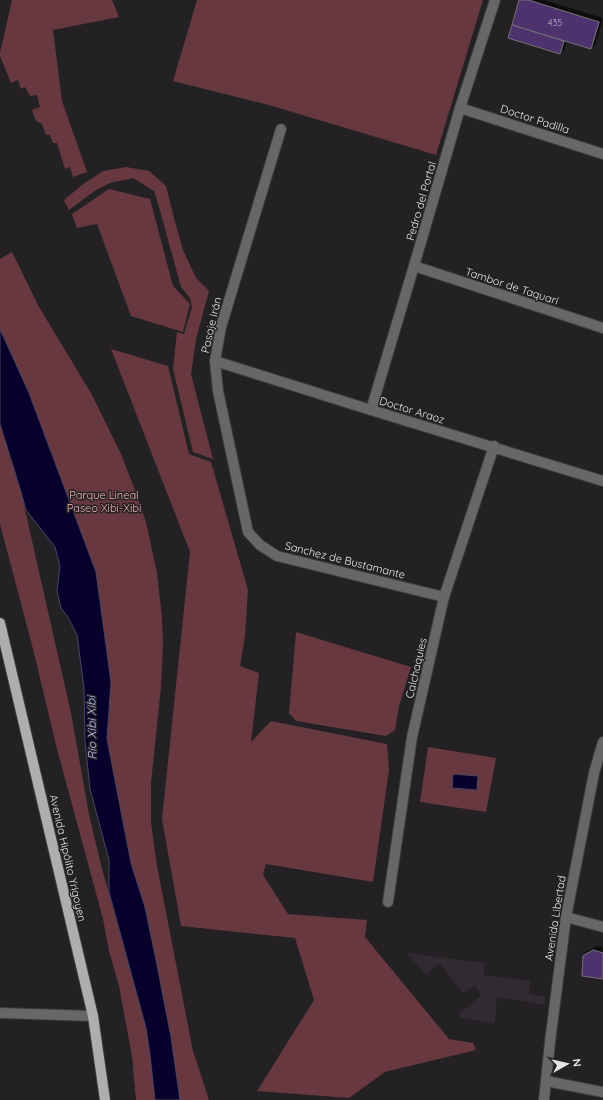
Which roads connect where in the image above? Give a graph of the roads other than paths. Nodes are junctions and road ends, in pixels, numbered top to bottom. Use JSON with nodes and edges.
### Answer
{"nodes":[{"id":1,"x":495,"y":0,"type":"edge"},
{"id":2,"x":460,"y":108,"type":"junction"},
{"id":3,"x":280,"y":129,"type":"dead end"},
{"id":4,"x":603,"y":154,"type":"edge"},
{"id":5,"x":414,"y":266,"type":"junction"},
{"id":6,"x":603,"y":328,"type":"edge"},
{"id":7,"x":215,"y":361,"type":"junction"},
{"id":8,"x":371,"y":410,"type":"junction"},
{"id":9,"x":494,"y":446,"type":"junction"},
{"id":10,"x":603,"y":481,"type":"edge"},
{"id":11,"x":248,"y":532,"type":"joint"},
{"id":12,"x":444,"y":597,"type":"junction"},
{"id":13,"x":0,"y":622,"type":"edge"},
{"id":14,"x":603,"y":742,"type":"edge"},
{"id":15,"x":598,"y":774,"type":"edge"},
{"id":16,"x":388,"y":902,"type":"dead end"},
{"id":17,"x":566,"y":917,"type":"junction"},
{"id":18,"x":603,"y":927,"type":"edge"},
{"id":19,"x":0,"y":1013,"type":"edge"},
{"id":20,"x":93,"y":1016,"type":"junction"},
{"id":21,"x":546,"y":1081,"type":"junction"},
{"id":22,"x":602,"y":1095,"type":"edge"},
{"id":23,"x":105,"y":1100,"type":"edge"},
{"id":24,"x":544,"y":1100,"type":"edge"}],
"edges":[{"from":1,"to":2,"type":"street","name":"Pedro del Portal"},
{"from":2,"to":4,"type":"street","name":"Doctor Padilla"},
{"from":2,"to":5,"type":"street","name":"Pedro del Portal"},
{"from":3,"to":7,"type":"street","name":"Pasaje Irán"},
{"from":5,"to":6,"type":"street","name":"Tambor de Taquarí"},
{"from":5,"to":8,"type":"street","name":"Pedro del Portal"},
{"from":7,"to":8,"type":"street","name":"Doctor Araoz"},
{"from":7,"to":11,"type":"street","name":"Pasaje Irán"},
{"from":8,"to":9,"type":"street","name":"Doctor Araoz"},
{"from":9,"to":10,"type":"street","name":"Doctor Araoz"},
{"from":9,"to":12,"type":"street","name":"Calchaquies"},
{"from":11,"to":12,"type":"street","name":"Sanchez de Bustamante"},
{"from":12,"to":16,"type":"street","name":"Calchaquies"},
{"from":13,"to":20,"type":"main road","name":"Avenida Hipólito Yrigoyen"},
{"from":14,"to":15,"type":"street","name":"Avenida Libertad"},
{"from":15,"to":17,"type":"street","name":"Avenida Libertad"},
{"from":17,"to":18,"type":"street"},
{"from":17,"to":21,"type":"street","name":"Avenida Libertad"},
{"from":19,"to":20,"type":"street"},
{"from":20,"to":23,"type":"main road","name":"Avenida Hipólito Yrigoyen"},
{"from":21,"to":22,"type":"street"},
{"from":21,"to":24,"type":"street","name":"Avenida Libertad"}]}
